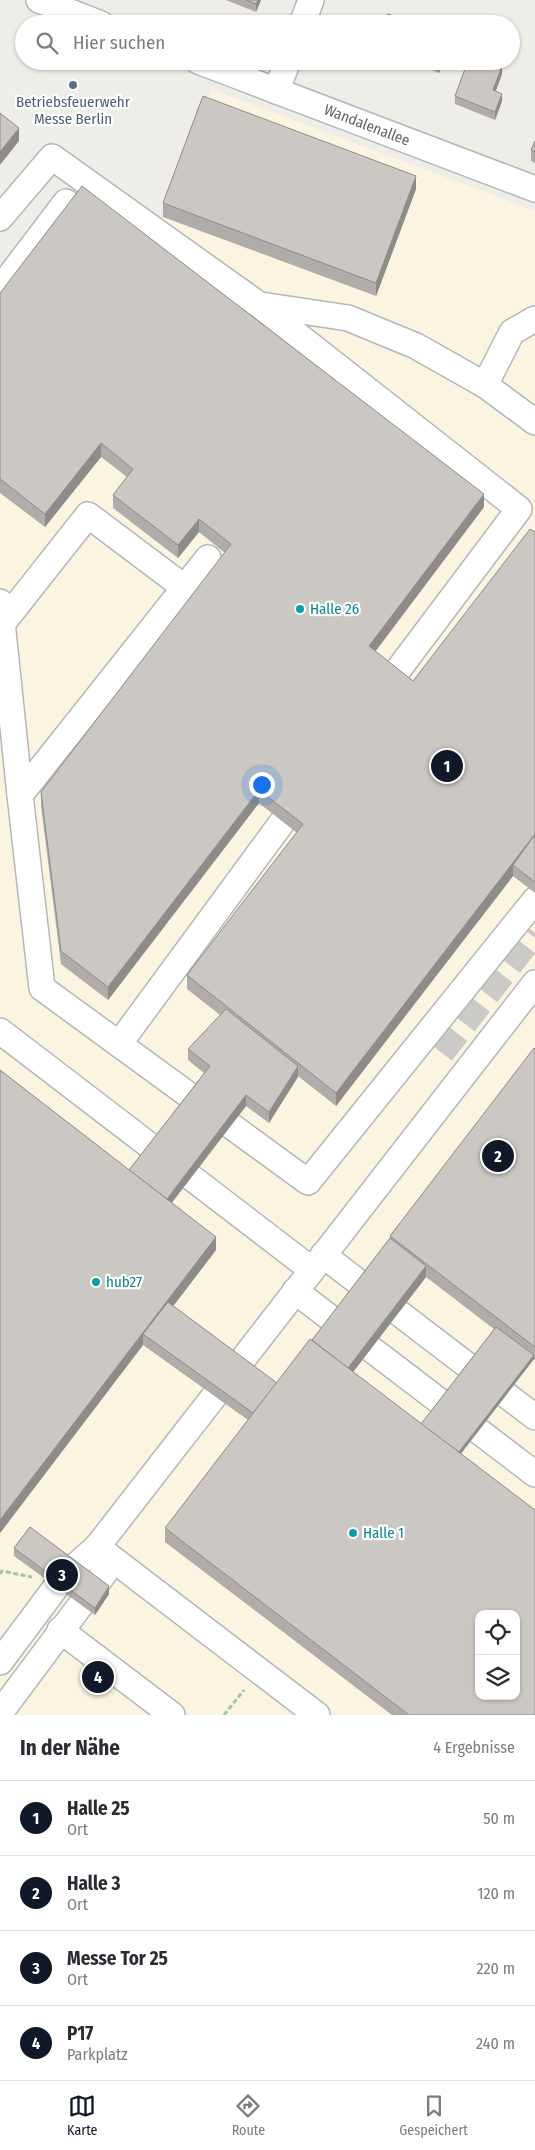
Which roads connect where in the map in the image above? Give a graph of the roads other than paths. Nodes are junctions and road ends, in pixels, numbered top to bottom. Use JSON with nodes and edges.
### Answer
{"nodes":[{"id":1,"x":39,"y":0,"type":"edge"},
{"id":2,"x":311,"y":0,"type":"edge"},
{"id":3,"x":78,"y":15,"type":"edge"},
{"id":4,"x":305,"y":15,"type":"edge"},
{"id":5,"x":221,"y":70,"type":"edge"},
{"id":6,"x":284,"y":70,"type":"edge"},
{"id":7,"x":276,"y":91,"type":"junction"},
{"id":8,"x":535,"y":190,"type":"edge"},
{"id":9,"x":66,"y":202,"type":"dead end"},
{"id":10,"x":0,"y":218,"type":"edge"},
{"id":11,"x":0,"y":289,"type":"edge"},
{"id":12,"x":258,"y":304,"type":"junction"},
{"id":13,"x":535,"y":319,"type":"edge"},
{"id":14,"x":485,"y":385,"type":"junction"},
{"id":15,"x":535,"y":422,"type":"edge"},
{"id":16,"x":208,"y":558,"type":"dead end"},
{"id":17,"x":184,"y":588,"type":"junction"},
{"id":18,"x":1,"y":613,"type":"edge"},
{"id":19,"x":392,"y":678,"type":"edge"},
{"id":20,"x":20,"y":795,"type":"junction"},
{"id":21,"x":283,"y":821,"type":"edge"},
{"id":22,"x":535,"y":900,"type":"edge"},
{"id":23,"x":535,"y":984,"type":"edge"},
{"id":24,"x":527,"y":1011,"type":"edge"},
{"id":25,"x":0,"y":1031,"type":"edge"},
{"id":26,"x":119,"y":1044,"type":"junction"},
{"id":27,"x":318,"y":1263,"type":"junction"},
{"id":28,"x":295,"y":1291,"type":"junction"},
{"id":29,"x":535,"y":1417,"type":"edge"},
{"id":30,"x":535,"y":1474,"type":"edge"},
{"id":31,"x":97,"y":1547,"type":"junction"},
{"id":32,"x":60,"y":1630,"type":"junction"},
{"id":33,"x":0,"y":1662,"type":"edge"},
{"id":34,"x":0,"y":1713,"type":"edge"},
{"id":35,"x":172,"y":1715,"type":"edge"},
{"id":36,"x":317,"y":1715,"type":"edge"}],
"edges":[{"from":1,"to":3,"type":"street"},
{"from":2,"to":4,"type":"street"},
{"from":5,"to":7,"type":"street","name":"Wandalenallee"},
{"from":6,"to":7,"type":"street"},
{"from":7,"to":8,"type":"street","name":"Wandalenallee"},
{"from":9,"to":11,"type":"street"},
{"from":10,"to":12,"type":"street"},
{"from":12,"to":14,"type":"street"},
{"from":12,"to":19,"type":"street"},
{"from":13,"to":14,"type":"street"},
{"from":14,"to":15,"type":"street"},
{"from":16,"to":17,"type":"street"},
{"from":17,"to":18,"type":"street"},
{"from":17,"to":20,"type":"street"},
{"from":18,"to":20,"type":"street"},
{"from":20,"to":26,"type":"street"},
{"from":21,"to":26,"type":"street"},
{"from":22,"to":26,"type":"street"},
{"from":23,"to":24,"type":"street"},
{"from":24,"to":27,"type":"street"},
{"from":25,"to":27,"type":"street"},
{"from":27,"to":28,"type":"street"},
{"from":27,"to":29,"type":"street"},
{"from":28,"to":30,"type":"street"},
{"from":28,"to":31,"type":"street"},
{"from":31,"to":32,"type":"street"},
{"from":31,"to":33,"type":"street"},
{"from":31,"to":36,"type":"street"},
{"from":32,"to":34,"type":"street"},
{"from":32,"to":35,"type":"street"}]}
